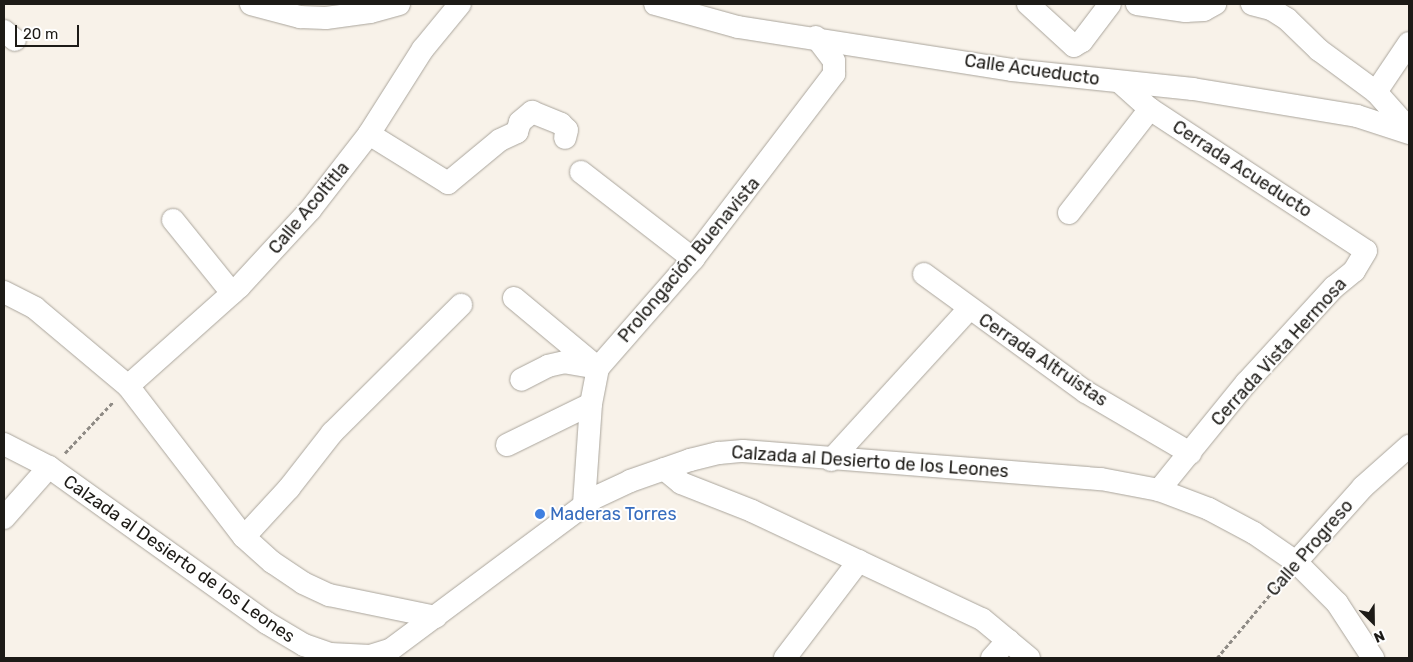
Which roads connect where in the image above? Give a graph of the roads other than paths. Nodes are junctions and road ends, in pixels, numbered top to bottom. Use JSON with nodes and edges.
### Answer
{"nodes":[{"id":1,"x":251,"y":4,"type":"edge"},
{"id":2,"x":399,"y":4,"type":"edge"},
{"id":3,"x":460,"y":4,"type":"edge"},
{"id":4,"x":655,"y":4,"type":"edge"},
{"id":5,"x":1028,"y":4,"type":"edge"},
{"id":6,"x":1110,"y":4,"type":"edge"},
{"id":7,"x":1137,"y":4,"type":"edge"},
{"id":8,"x":1215,"y":4,"type":"edge"},
{"id":9,"x":1252,"y":4,"type":"edge"},
{"id":10,"x":816,"y":37,"type":"junction"},
{"id":11,"x":1409,"y":43,"type":"edge"},
{"id":12,"x":1074,"y":46,"type":"junction"},
{"id":13,"x":1092,"y":80,"type":"junction"},
{"id":14,"x":1121,"y":83,"type":"junction"},
{"id":15,"x":1376,"y":92,"type":"junction"},
{"id":16,"x":1150,"y":108,"type":"junction"},
{"id":17,"x":1409,"y":129,"type":"edge"},
{"id":18,"x":1409,"y":133,"type":"edge"},
{"id":19,"x":369,"y":134,"type":"junction"},
{"id":20,"x":565,"y":138,"type":"dead end"},
{"id":21,"x":581,"y":172,"type":"dead end"},
{"id":22,"x":1069,"y":213,"type":"dead end"},
{"id":23,"x":173,"y":220,"type":"dead end"},
{"id":24,"x":1366,"y":251,"type":"joint"},
{"id":25,"x":694,"y":259,"type":"junction"},
{"id":26,"x":924,"y":274,"type":"dead end"},
{"id":27,"x":4,"y":292,"type":"edge"},
{"id":28,"x":232,"y":293,"type":"junction"},
{"id":29,"x":514,"y":298,"type":"dead end"},
{"id":30,"x":461,"y":304,"type":"dead end"},
{"id":31,"x":969,"y":309,"type":"junction"},
{"id":32,"x":598,"y":368,"type":"junction"},
{"id":33,"x":521,"y":380,"type":"dead end"},
{"id":34,"x":128,"y":386,"type":"junction"},
{"id":35,"x":591,"y":404,"type":"junction"},
{"id":36,"x":4,"y":444,"type":"edge"},
{"id":37,"x":507,"y":445,"type":"dead end"},
{"id":38,"x":1409,"y":446,"type":"edge"},
{"id":39,"x":1190,"y":453,"type":"junction"},
{"id":40,"x":831,"y":460,"type":"junction"},
{"id":41,"x":49,"y":467,"type":"junction"},
{"id":42,"x":664,"y":469,"type":"junction"},
{"id":43,"x":1159,"y":490,"type":"junction"},
{"id":44,"x":584,"y":504,"type":"junction"},
{"id":45,"x":4,"y":518,"type":"edge"},
{"id":46,"x":244,"y":537,"type":"junction"},
{"id":47,"x":859,"y":561,"type":"junction"},
{"id":48,"x":1296,"y":562,"type":"junction"},
{"id":49,"x":436,"y":617,"type":"junction"},
{"id":50,"x":1008,"y":640,"type":"junction"},
{"id":51,"x":307,"y":652,"type":"edge"},
{"id":52,"x":785,"y":658,"type":"edge"},
{"id":53,"x":992,"y":658,"type":"edge"},
{"id":54,"x":1029,"y":658,"type":"edge"},
{"id":55,"x":1373,"y":658,"type":"edge"}],
"edges":[{"from":1,"to":2,"type":"street"},
{"from":3,"to":19,"type":"street","name":"Calle Acoltitla"},
{"from":4,"to":10,"type":"street","name":"Calle Acueducto"},
{"from":5,"to":12,"type":"street"},
{"from":6,"to":12,"type":"street"},
{"from":7,"to":8,"type":"street"},
{"from":9,"to":15,"type":"street"},
{"from":10,"to":13,"type":"street","name":"Calle Acueducto"},
{"from":10,"to":25,"type":"street","name":"Prolongación Buenavista"},
{"from":11,"to":15,"type":"street"},
{"from":12,"to":13,"type":"street"},
{"from":13,"to":14,"type":"street","name":"Calle Acueducto"},
{"from":14,"to":16,"type":"street","name":"Cerrada Acueducto"},
{"from":14,"to":18,"type":"street","name":"Calle Acueducto"},
{"from":15,"to":17,"type":"street"},
{"from":16,"to":22,"type":"street"},
{"from":16,"to":24,"type":"street","name":"Cerrada Acueducto"},
{"from":19,"to":20,"type":"street"},
{"from":19,"to":28,"type":"street","name":"Calle Acoltitla"},
{"from":21,"to":25,"type":"street"},
{"from":23,"to":28,"type":"street"},
{"from":24,"to":39,"type":"street","name":"Cerrada Vista Hermosa"},
{"from":25,"to":32,"type":"street","name":"Prolongación Buenavista"},
{"from":26,"to":31,"type":"street"},
{"from":27,"to":34,"type":"street"},
{"from":28,"to":34,"type":"street","name":"Calle Acoltitla"},
{"from":29,"to":32,"type":"street"},
{"from":30,"to":46,"type":"street"},
{"from":31,"to":39,"type":"street","name":"Cerrada Altruistas"},
{"from":31,"to":40,"type":"street","name":"Cerrada Altruistas"},
{"from":32,"to":33,"type":"street"},
{"from":32,"to":35,"type":"street"},
{"from":34,"to":46,"type":"street"},
{"from":35,"to":37,"type":"street"},
{"from":35,"to":44,"type":"street"},
{"from":36,"to":41,"type":"street","name":"Calzada al Desierto de los Leones"},
{"from":38,"to":48,"type":"street","name":"Calle Progreso"},
{"from":39,"to":43,"type":"street","name":"Cerrada Vista Hermosa"},
{"from":40,"to":42,"type":"street","name":"Calzada al Desierto de los Leones"},
{"from":40,"to":43,"type":"street","name":"Calzada al Desierto de los Leones"},
{"from":41,"to":45,"type":"street"},
{"from":41,"to":51,"type":"street","name":"Calzada al Desierto de los Leones"},
{"from":42,"to":44,"type":"street","name":"Calzada al Desierto de los Leones"},
{"from":42,"to":47,"type":"street"},
{"from":43,"to":48,"type":"street","name":"Calzada al Desierto de los Leones"},
{"from":44,"to":49,"type":"street","name":"Calzada al Desierto de los Leones"},
{"from":46,"to":49,"type":"street"},
{"from":47,"to":50,"type":"street"},
{"from":47,"to":52,"type":"street"},
{"from":48,"to":55,"type":"street","name":"Calzada al Desierto de los Leones"},
{"from":49,"to":51,"type":"street","name":"Calzada al Desierto de los Leones"},
{"from":50,"to":53,"type":"street"},
{"from":50,"to":54,"type":"street"}]}
